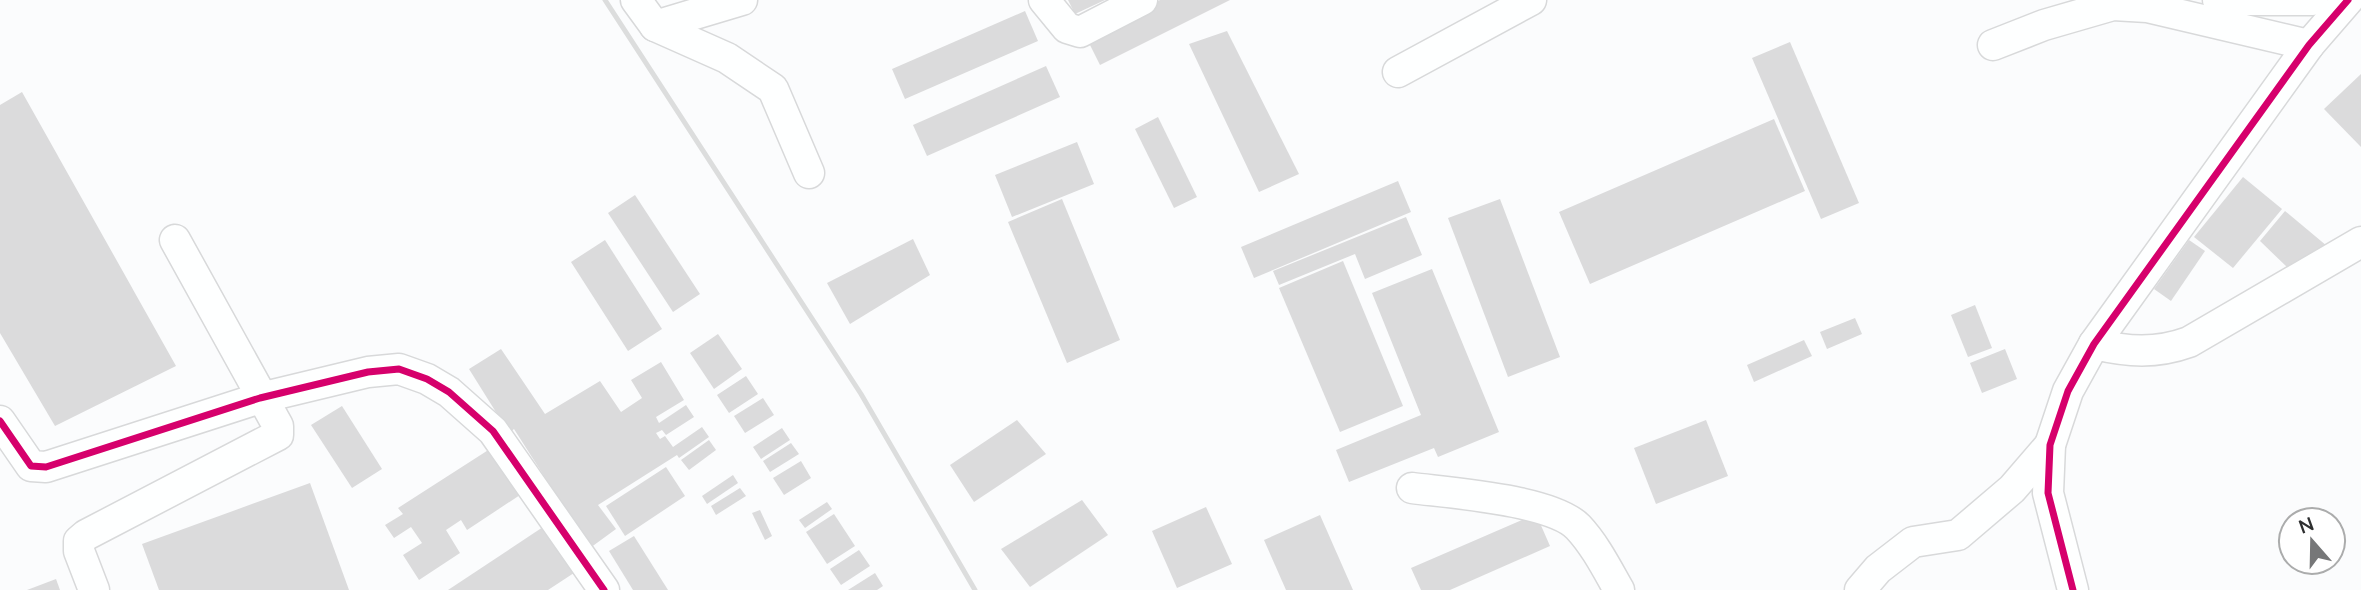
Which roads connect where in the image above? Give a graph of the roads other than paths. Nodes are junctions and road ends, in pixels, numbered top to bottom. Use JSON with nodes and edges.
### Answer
{"nodes":[{"id":1,"x":636,"y":0,"type":"edge"},
{"id":2,"x":742,"y":0,"type":"edge"},
{"id":3,"x":1044,"y":0,"type":"edge"},
{"id":4,"x":1142,"y":0,"type":"edge"},
{"id":5,"x":1531,"y":0,"type":"edge"},
{"id":6,"x":2218,"y":0,"type":"edge"},
{"id":7,"x":2313,"y":0,"type":"edge"},
{"id":8,"x":2348,"y":0,"type":"edge"},
{"id":9,"x":655,"y":26,"type":"junction"},
{"id":10,"x":2309,"y":45,"type":"junction"},
{"id":11,"x":1993,"y":46,"type":"dead end"},
{"id":12,"x":1398,"y":72,"type":"dead end"},
{"id":13,"x":809,"y":173,"type":"dead end"},
{"id":14,"x":176,"y":240,"type":"dead end"},
{"id":15,"x":2361,"y":242,"type":"edge"},
{"id":16,"x":2094,"y":344,"type":"junction"},
{"id":17,"x":260,"y":398,"type":"junction"},
{"id":18,"x":0,"y":421,"type":"edge"},
{"id":19,"x":2050,"y":444,"type":"junction"},
{"id":20,"x":1412,"y":488,"type":"dead end"},
{"id":21,"x":2070,"y":589,"type":"edge"},
{"id":22,"x":94,"y":590,"type":"edge"},
{"id":23,"x":604,"y":590,"type":"edge"},
{"id":24,"x":1619,"y":590,"type":"edge"},
{"id":25,"x":1860,"y":590,"type":"edge"}],
"edges":[{"from":1,"to":9,"type":"street"},
{"from":2,"to":9,"type":"street"},
{"from":3,"to":4,"type":"street"},
{"from":5,"to":12,"type":"street"},
{"from":6,"to":7,"type":"street"},
{"from":8,"to":10,"type":"street"},
{"from":9,"to":13,"type":"street"},
{"from":10,"to":11,"type":"street"},
{"from":10,"to":16,"type":"street"},
{"from":14,"to":17,"type":"street"},
{"from":15,"to":16,"type":"street"},
{"from":16,"to":19,"type":"street"},
{"from":17,"to":18,"type":"street"},
{"from":17,"to":22,"type":"street"},
{"from":17,"to":23,"type":"street"},
{"from":19,"to":21,"type":"street"},
{"from":19,"to":25,"type":"street"},
{"from":20,"to":24,"type":"street"}]}
